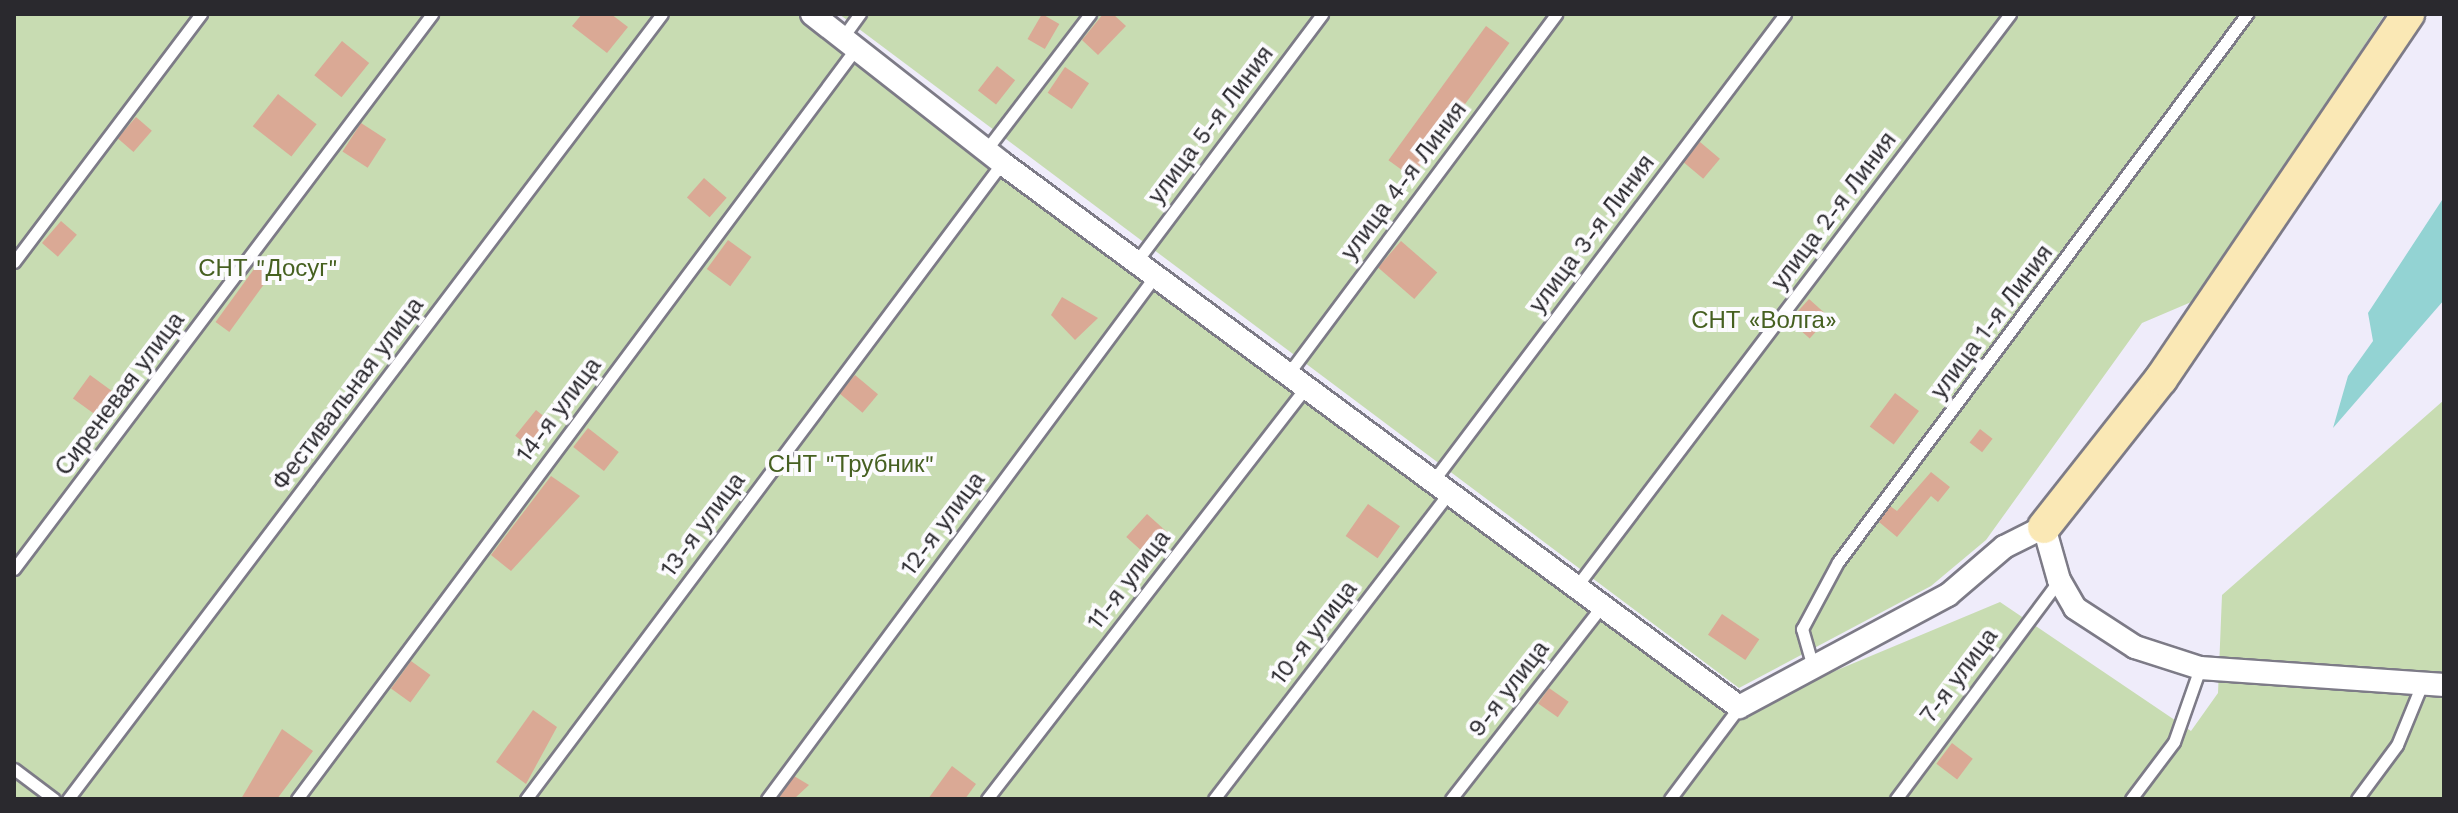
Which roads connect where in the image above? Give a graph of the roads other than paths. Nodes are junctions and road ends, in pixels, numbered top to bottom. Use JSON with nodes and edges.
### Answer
{"nodes":[{"id":1,"x":201,"y":14,"type":"edge"},
{"id":2,"x":432,"y":14,"type":"edge"},
{"id":3,"x":662,"y":14,"type":"edge"},
{"id":4,"x":812,"y":14,"type":"edge"},
{"id":5,"x":860,"y":14,"type":"edge"},
{"id":6,"x":1090,"y":14,"type":"edge"},
{"id":7,"x":1322,"y":14,"type":"edge"},
{"id":8,"x":1556,"y":14,"type":"edge"},
{"id":9,"x":1785,"y":14,"type":"edge"},
{"id":10,"x":2010,"y":14,"type":"edge"},
{"id":11,"x":2247,"y":14,"type":"edge"},
{"id":12,"x":2408,"y":14,"type":"edge"},
{"id":13,"x":850,"y":42,"type":"junction"},
{"id":14,"x":994,"y":156,"type":"junction"},
{"id":15,"x":14,"y":262,"type":"edge"},
{"id":16,"x":1136,"y":262,"type":"junction"},
{"id":17,"x":1155,"y":276,"type":"junction"},
{"id":18,"x":1297,"y":381,"type":"junction"},
{"id":19,"x":1441,"y":487,"type":"junction"},
{"id":20,"x":2044,"y":527,"type":"junction"},
{"id":21,"x":14,"y":569,"type":"edge"},
{"id":22,"x":2059,"y":580,"type":"junction"},
{"id":23,"x":1576,"y":587,"type":"junction"},
{"id":24,"x":1602,"y":606,"type":"junction"},
{"id":25,"x":1813,"y":667,"type":"junction"},
{"id":26,"x":2200,"y":668,"type":"junction"},
{"id":27,"x":2433,"y":685,"type":"edge"},
{"id":28,"x":1739,"y":707,"type":"junction"},
{"id":29,"x":14,"y":769,"type":"edge"},
{"id":30,"x":54,"y":799,"type":"edge"},
{"id":31,"x":68,"y":799,"type":"edge"},
{"id":32,"x":297,"y":799,"type":"edge"},
{"id":33,"x":526,"y":799,"type":"edge"},
{"id":34,"x":767,"y":799,"type":"edge"},
{"id":35,"x":987,"y":799,"type":"edge"},
{"id":36,"x":1214,"y":799,"type":"edge"},
{"id":37,"x":1451,"y":799,"type":"edge"},
{"id":38,"x":1670,"y":799,"type":"edge"},
{"id":39,"x":1896,"y":799,"type":"edge"},
{"id":40,"x":2131,"y":799,"type":"edge"},
{"id":41,"x":2357,"y":799,"type":"edge"}],
"edges":[{"from":1,"to":15,"type":"lane"},
{"from":2,"to":21,"type":"lane","name":"Сиреневая улица"},
{"from":3,"to":31,"type":"lane","name":"Фестивальная улица"},
{"from":4,"to":13,"type":"street"},
{"from":5,"to":13,"type":"lane","name":"14-я улица"},
{"from":6,"to":14,"type":"lane","name":"13-я улица"},
{"from":7,"to":16,"type":"lane","name":"улица 5-я Линия"},
{"from":8,"to":18,"type":"lane","name":"улица 4-я Линия"},
{"from":9,"to":19,"type":"lane","name":"улица 3-я Линия"},
{"from":10,"to":23,"type":"lane","name":"улица 2-я Линия"},
{"from":11,"to":25,"type":"lane","name":"улица 1-я Линия"},
{"from":12,"to":20,"type":"street"},
{"from":13,"to":14,"type":"street"},
{"from":13,"to":32,"type":"lane","name":"14-я улица"},
{"from":14,"to":16,"type":"street"},
{"from":14,"to":33,"type":"lane","name":"13-я улица"},
{"from":16,"to":17,"type":"street"},
{"from":17,"to":18,"type":"street"},
{"from":17,"to":34,"type":"lane","name":"12-я улица"},
{"from":18,"to":19,"type":"street"},
{"from":18,"to":35,"type":"lane","name":"11-я улица"},
{"from":19,"to":23,"type":"street"},
{"from":19,"to":36,"type":"lane","name":"10-я улица"},
{"from":20,"to":22,"type":"street"},
{"from":20,"to":25,"type":"street"},
{"from":22,"to":26,"type":"street"},
{"from":22,"to":39,"type":"lane","name":"7-я улица"},
{"from":23,"to":24,"type":"street"},
{"from":24,"to":28,"type":"street"},
{"from":24,"to":37,"type":"lane","name":"9-я улица"},
{"from":25,"to":28,"type":"street"},
{"from":26,"to":27,"type":"street"},
{"from":26,"to":40,"type":"lane"},
{"from":27,"to":41,"type":"lane"},
{"from":28,"to":38,"type":"lane"},
{"from":29,"to":30,"type":"lane"}]}
